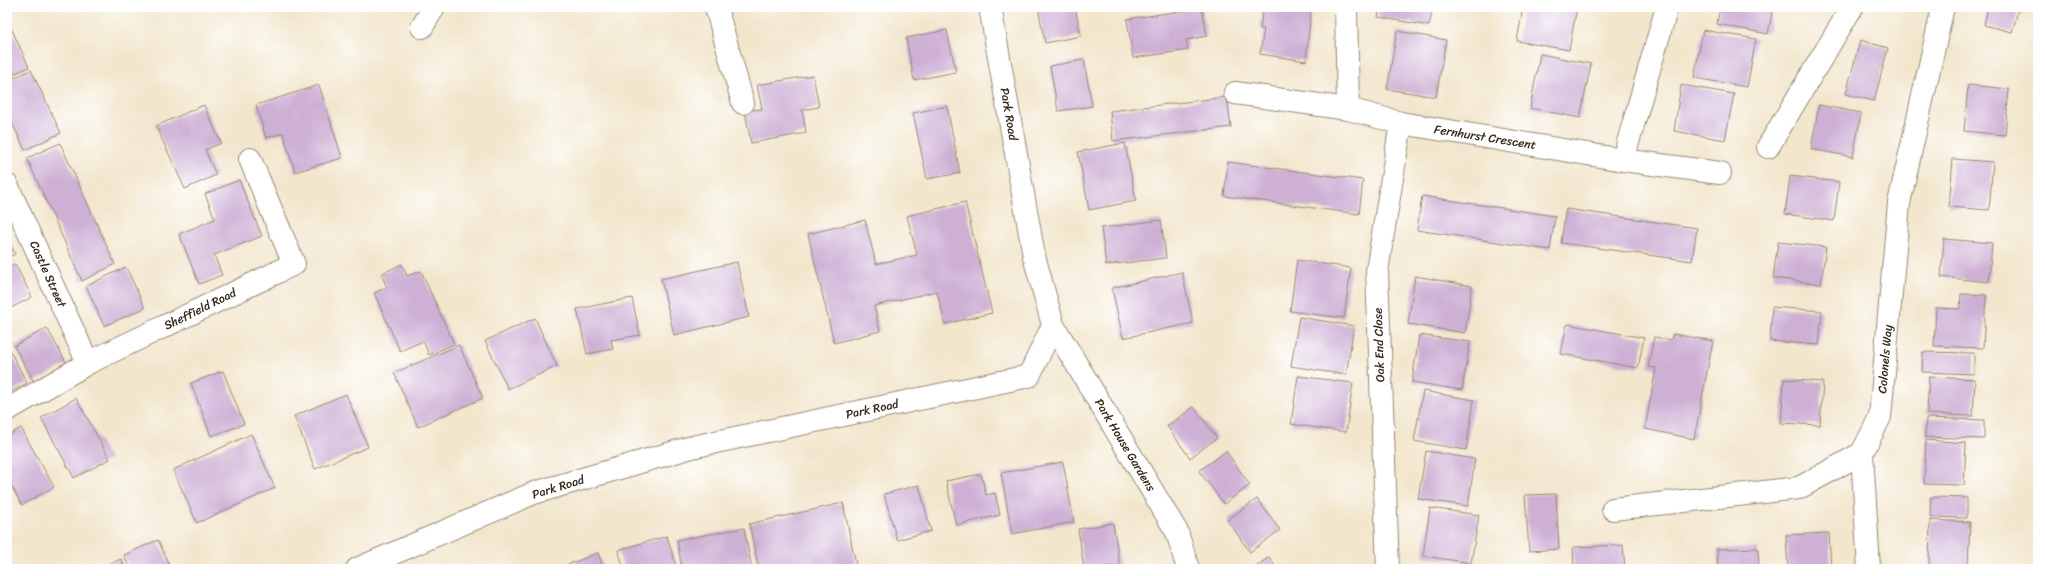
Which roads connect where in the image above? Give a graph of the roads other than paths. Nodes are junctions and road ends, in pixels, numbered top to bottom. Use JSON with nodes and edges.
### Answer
{"nodes":[{"id":1,"x":434,"y":7,"type":"edge"},
{"id":2,"x":716,"y":7,"type":"edge"},
{"id":3,"x":990,"y":7,"type":"edge"},
{"id":4,"x":1346,"y":7,"type":"edge"},
{"id":5,"x":1667,"y":7,"type":"edge"},
{"id":6,"x":1852,"y":7,"type":"edge"},
{"id":7,"x":1944,"y":7,"type":"edge"},
{"id":8,"x":422,"y":27,"type":"dead end"},
{"id":9,"x":1235,"y":93,"type":"dead end"},
{"id":10,"x":743,"y":102,"type":"dead end"},
{"id":11,"x":1348,"y":109,"type":"junction"},
{"id":12,"x":1401,"y":123,"type":"junction"},
{"id":13,"x":1768,"y":147,"type":"dead end"},
{"id":14,"x":250,"y":159,"type":"dead end"},
{"id":15,"x":1623,"y":160,"type":"junction"},
{"id":16,"x":1720,"y":173,"type":"dead end"},
{"id":17,"x":7,"y":185,"type":"edge"},
{"id":18,"x":1053,"y":325,"type":"junction"},
{"id":19,"x":88,"y":363,"type":"junction"},
{"id":20,"x":7,"y":410,"type":"edge"},
{"id":21,"x":1862,"y":453,"type":"junction"},
{"id":22,"x":1613,"y":510,"type":"dead end"},
{"id":23,"x":357,"y":569,"type":"edge"},
{"id":24,"x":1188,"y":569,"type":"edge"},
{"id":25,"x":1388,"y":569,"type":"edge"},
{"id":26,"x":1869,"y":569,"type":"edge"}],
"edges":[{"from":1,"to":8,"type":"street"},
{"from":2,"to":10,"type":"street"},
{"from":3,"to":18,"type":"street","name":"Park Road"},
{"from":4,"to":11,"type":"street"},
{"from":5,"to":15,"type":"street"},
{"from":6,"to":13,"type":"street"},
{"from":7,"to":21,"type":"street","name":"Colonels Way"},
{"from":9,"to":11,"type":"street","name":"Fernhurst Crescent"},
{"from":11,"to":12,"type":"street","name":"Fernhurst Crescent"},
{"from":12,"to":15,"type":"street","name":"Fernhurst Crescent"},
{"from":12,"to":25,"type":"street","name":"Oak End Close"},
{"from":14,"to":19,"type":"street","name":"Sheffield Road"},
{"from":15,"to":16,"type":"street","name":"Fernhurst Crescent"},
{"from":17,"to":19,"type":"street","name":"Castle Street"},
{"from":18,"to":23,"type":"street","name":"Park Road"},
{"from":18,"to":24,"type":"street","name":"Park House Gardens"},
{"from":19,"to":20,"type":"street","name":"Sheffield Road"},
{"from":21,"to":22,"type":"street"},
{"from":21,"to":26,"type":"street"}]}
